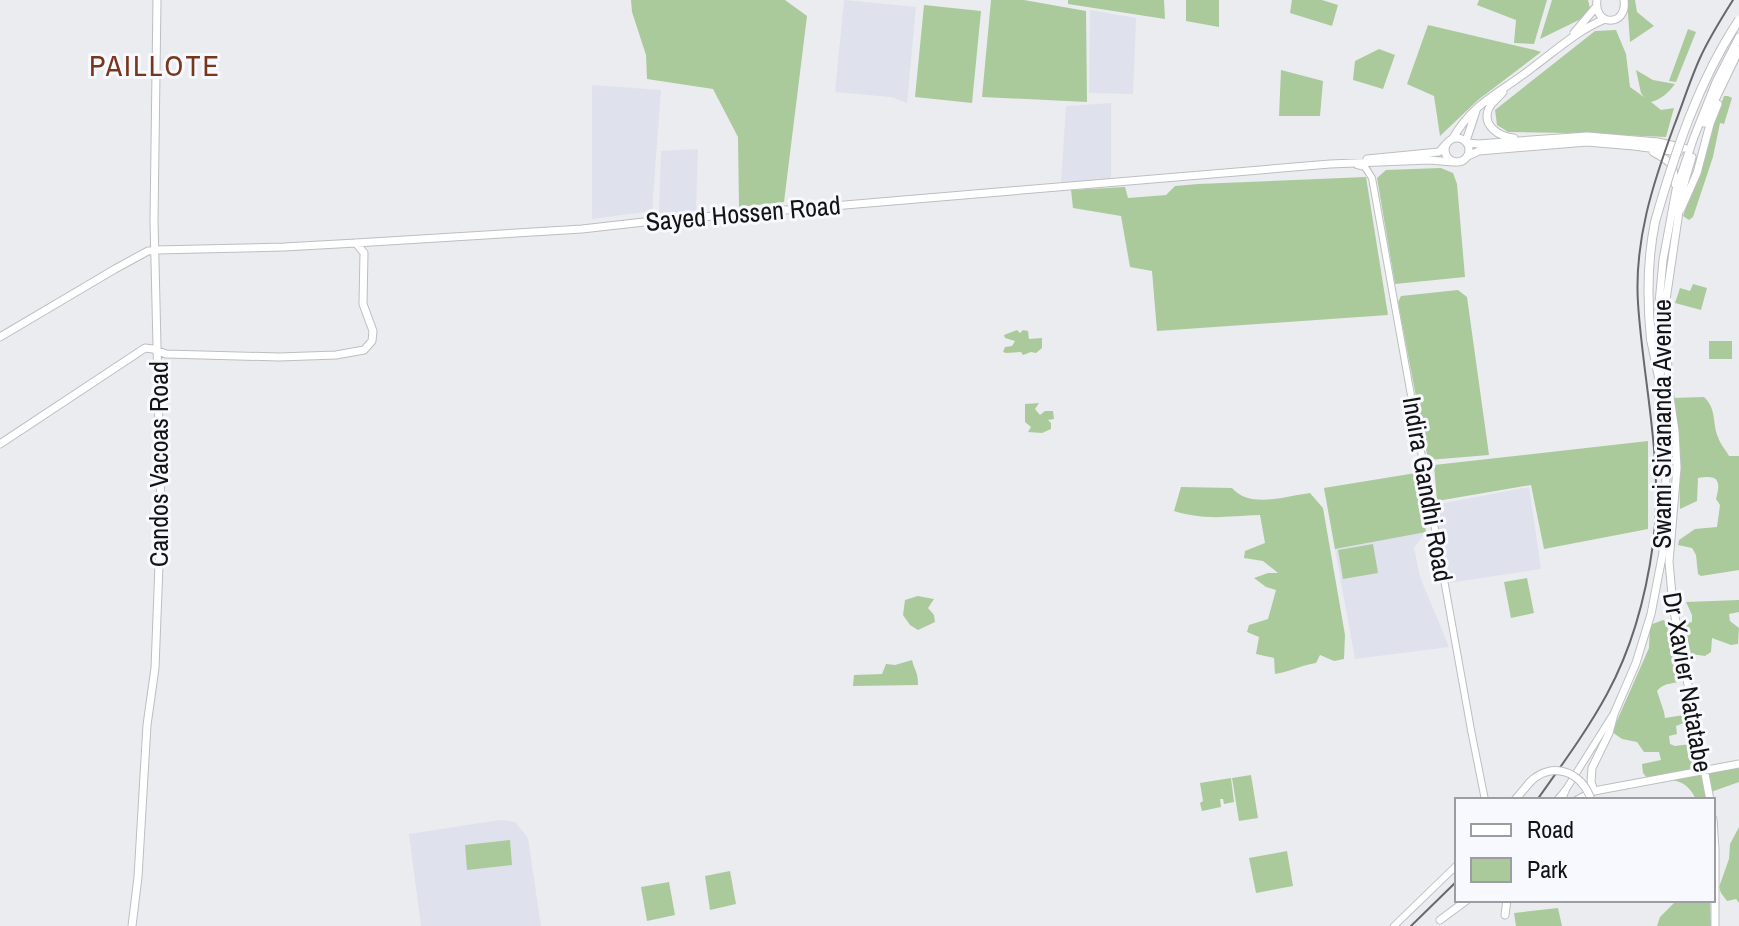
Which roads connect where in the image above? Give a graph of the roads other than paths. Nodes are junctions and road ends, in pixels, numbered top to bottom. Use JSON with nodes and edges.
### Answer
{"nodes":[{"id":1,"x":157,"y":0,"type":"edge"},
{"id":2,"x":1624,"y":0,"type":"edge"},
{"id":3,"x":1596,"y":4,"type":"edge"},
{"id":4,"x":1605,"y":19,"type":"junction"},
{"id":5,"x":1739,"y":20,"type":"edge"},
{"id":6,"x":1739,"y":37,"type":"edge"},
{"id":7,"x":1565,"y":43,"type":"junction"},
{"id":8,"x":1737,"y":53,"type":"edge"},
{"id":9,"x":1512,"y":82,"type":"junction"},
{"id":10,"x":1479,"y":105,"type":"junction"},
{"id":11,"x":1699,"y":124,"type":"junction"},
{"id":12,"x":1535,"y":139,"type":"junction"},
{"id":13,"x":1449,"y":141,"type":"junction"},
{"id":14,"x":1467,"y":142,"type":"junction"},
{"id":15,"x":1658,"y":142,"type":"junction"},
{"id":16,"x":1648,"y":148,"type":"junction"},
{"id":17,"x":1692,"y":149,"type":"junction"},
{"id":18,"x":1468,"y":156,"type":"junction"},
{"id":19,"x":1453,"y":162,"type":"junction"},
{"id":20,"x":1334,"y":163,"type":"junction"},
{"id":21,"x":1350,"y":163,"type":"junction"},
{"id":22,"x":1387,"y":163,"type":"junction"},
{"id":23,"x":1372,"y":178,"type":"junction"},
{"id":24,"x":1676,"y":190,"type":"junction"},
{"id":25,"x":1678,"y":217,"type":"junction"},
{"id":26,"x":376,"y":242,"type":"junction"},
{"id":27,"x":356,"y":243,"type":"junction"},
{"id":28,"x":156,"y":250,"type":"junction"},
{"id":29,"x":364,"y":253,"type":"junction"},
{"id":30,"x":0,"y":337,"type":"edge"},
{"id":31,"x":158,"y":351,"type":"junction"},
{"id":32,"x":1661,"y":387,"type":"junction"},
{"id":33,"x":0,"y":444,"type":"edge"},
{"id":34,"x":1614,"y":714,"type":"junction"},
{"id":35,"x":1739,"y":765,"type":"edge"},
{"id":36,"x":1704,"y":771,"type":"junction"},
{"id":37,"x":1565,"y":791,"type":"joint"},
{"id":38,"x":1594,"y":791,"type":"junction"},
{"id":39,"x":1485,"y":798,"type":"edge"},
{"id":40,"x":1517,"y":798,"type":"edge"},
{"id":41,"x":1560,"y":798,"type":"edge"},
{"id":42,"x":1581,"y":798,"type":"edge"},
{"id":43,"x":1590,"y":798,"type":"edge"},
{"id":44,"x":1709,"y":798,"type":"edge"},
{"id":45,"x":1709,"y":798,"type":"edge"},
{"id":46,"x":1715,"y":849,"type":"edge"},
{"id":47,"x":1455,"y":867,"type":"edge"},
{"id":48,"x":1458,"y":902,"type":"edge"},
{"id":49,"x":1464,"y":902,"type":"edge"},
{"id":50,"x":1507,"y":902,"type":"edge"},
{"id":51,"x":1715,"y":902,"type":"edge"},
{"id":52,"x":1715,"y":902,"type":"edge"},
{"id":53,"x":1505,"y":915,"type":"dead end"},
{"id":54,"x":1440,"y":920,"type":"junction"},
{"id":55,"x":132,"y":926,"type":"edge"},
{"id":56,"x":1394,"y":926,"type":"edge"},
{"id":57,"x":1433,"y":926,"type":"edge"},
{"id":58,"x":1715,"y":926,"type":"edge"}],
"edges":[{"from":1,"to":28,"type":"main road","name":"Candos Vacoas Road"},
{"from":2,"to":4,"type":"main road"},
{"from":3,"to":4,"type":"main road"},
{"from":3,"to":7,"type":"main road"},
{"from":4,"to":7,"type":"main road"},
{"from":5,"to":32,"type":"highway","bridge":true},
{"from":6,"to":11,"type":"main road","name":"Swami Sivananda Avenue"},
{"from":7,"to":9,"type":"main road"},
{"from":8,"to":17,"type":"main road"},
{"from":8,"to":25,"type":"main road"},
{"from":9,"to":10,"type":"main road"},
{"from":9,"to":12,"type":"main road"},
{"from":10,"to":13,"type":"main road"},
{"from":10,"to":14,"type":"main road"},
{"from":11,"to":15,"type":"main road"},
{"from":11,"to":17,"type":"main road","name":"Swami Sivananda Avenue"},
{"from":12,"to":14,"type":"main road"},
{"from":12,"to":15,"type":"main road"},
{"from":13,"to":14,"type":"main road"},
{"from":13,"to":19,"type":"main road"},
{"from":13,"to":20,"type":"main road","name":"Sayed Hossen Road"},
{"from":14,"to":18,"type":"main road"},
{"from":15,"to":17,"type":"main road"},
{"from":16,"to":17,"type":"main road"},
{"from":16,"to":18,"type":"main road"},
{"from":16,"to":24,"type":"main road"},
{"from":17,"to":24,"type":"main road","name":"Swami Sivananda Avenue"},
{"from":17,"to":25,"type":"main road","name":"Dr Xavier Natatabe"},
{"from":18,"to":19,"type":"main road"},
{"from":19,"to":22,"type":"main road","name":"Sayed Hossen Road"},
{"from":20,"to":21,"type":"main road","name":"Sayed Hossen Road"},
{"from":20,"to":26,"type":"main road","name":"Sayed Hossen Road"},
{"from":21,"to":22,"type":"main road","name":"Sayed Hossen Road"},
{"from":21,"to":23,"type":"street"},
{"from":22,"to":23,"type":"street"},
{"from":23,"to":39,"type":"street","name":"Indira Gandhi Road"},
{"from":24,"to":32,"type":"main road","name":"Swami Sivananda Avenue"},
{"from":25,"to":36,"type":"main road","name":"Dr Xavier Natatabe"},
{"from":26,"to":27,"type":"main road","name":"Sayed Hossen Road"},
{"from":26,"to":29,"type":"main road"},
{"from":27,"to":28,"type":"main road","name":"Sayed Hossen Road"},
{"from":27,"to":29,"type":"main road"},
{"from":28,"to":30,"type":"main road"},
{"from":28,"to":31,"type":"main road","name":"Candos Vacoas Road"},
{"from":29,"to":31,"type":"main road"},
{"from":31,"to":33,"type":"main road"},
{"from":31,"to":55,"type":"main road","name":"Candos Vacoas Road"},
{"from":32,"to":34,"type":"main road","name":"Swami Sivananda Avenue"},
{"from":34,"to":37,"type":"street","name":"Swami Sivananda Avenue"},
{"from":34,"to":38,"type":"main road"},
{"from":35,"to":36,"type":"main road"},
{"from":35,"to":45,"type":"main road"},
{"from":36,"to":38,"type":"main road"},
{"from":36,"to":44,"type":"main road","name":"Dr Xavier Natatabe"},
{"from":37,"to":41,"type":"main road"},
{"from":38,"to":42,"type":"main road"},
{"from":40,"to":43,"type":"main road","bridge":true},
{"from":46,"to":51,"type":"main road"},
{"from":47,"to":56,"type":"street"},
{"from":48,"to":54,"type":"street"},
{"from":49,"to":54,"type":"main road"},
{"from":50,"to":53,"type":"main road"},
{"from":52,"to":58,"type":"main road"},
{"from":54,"to":57,"type":"street"}]}
